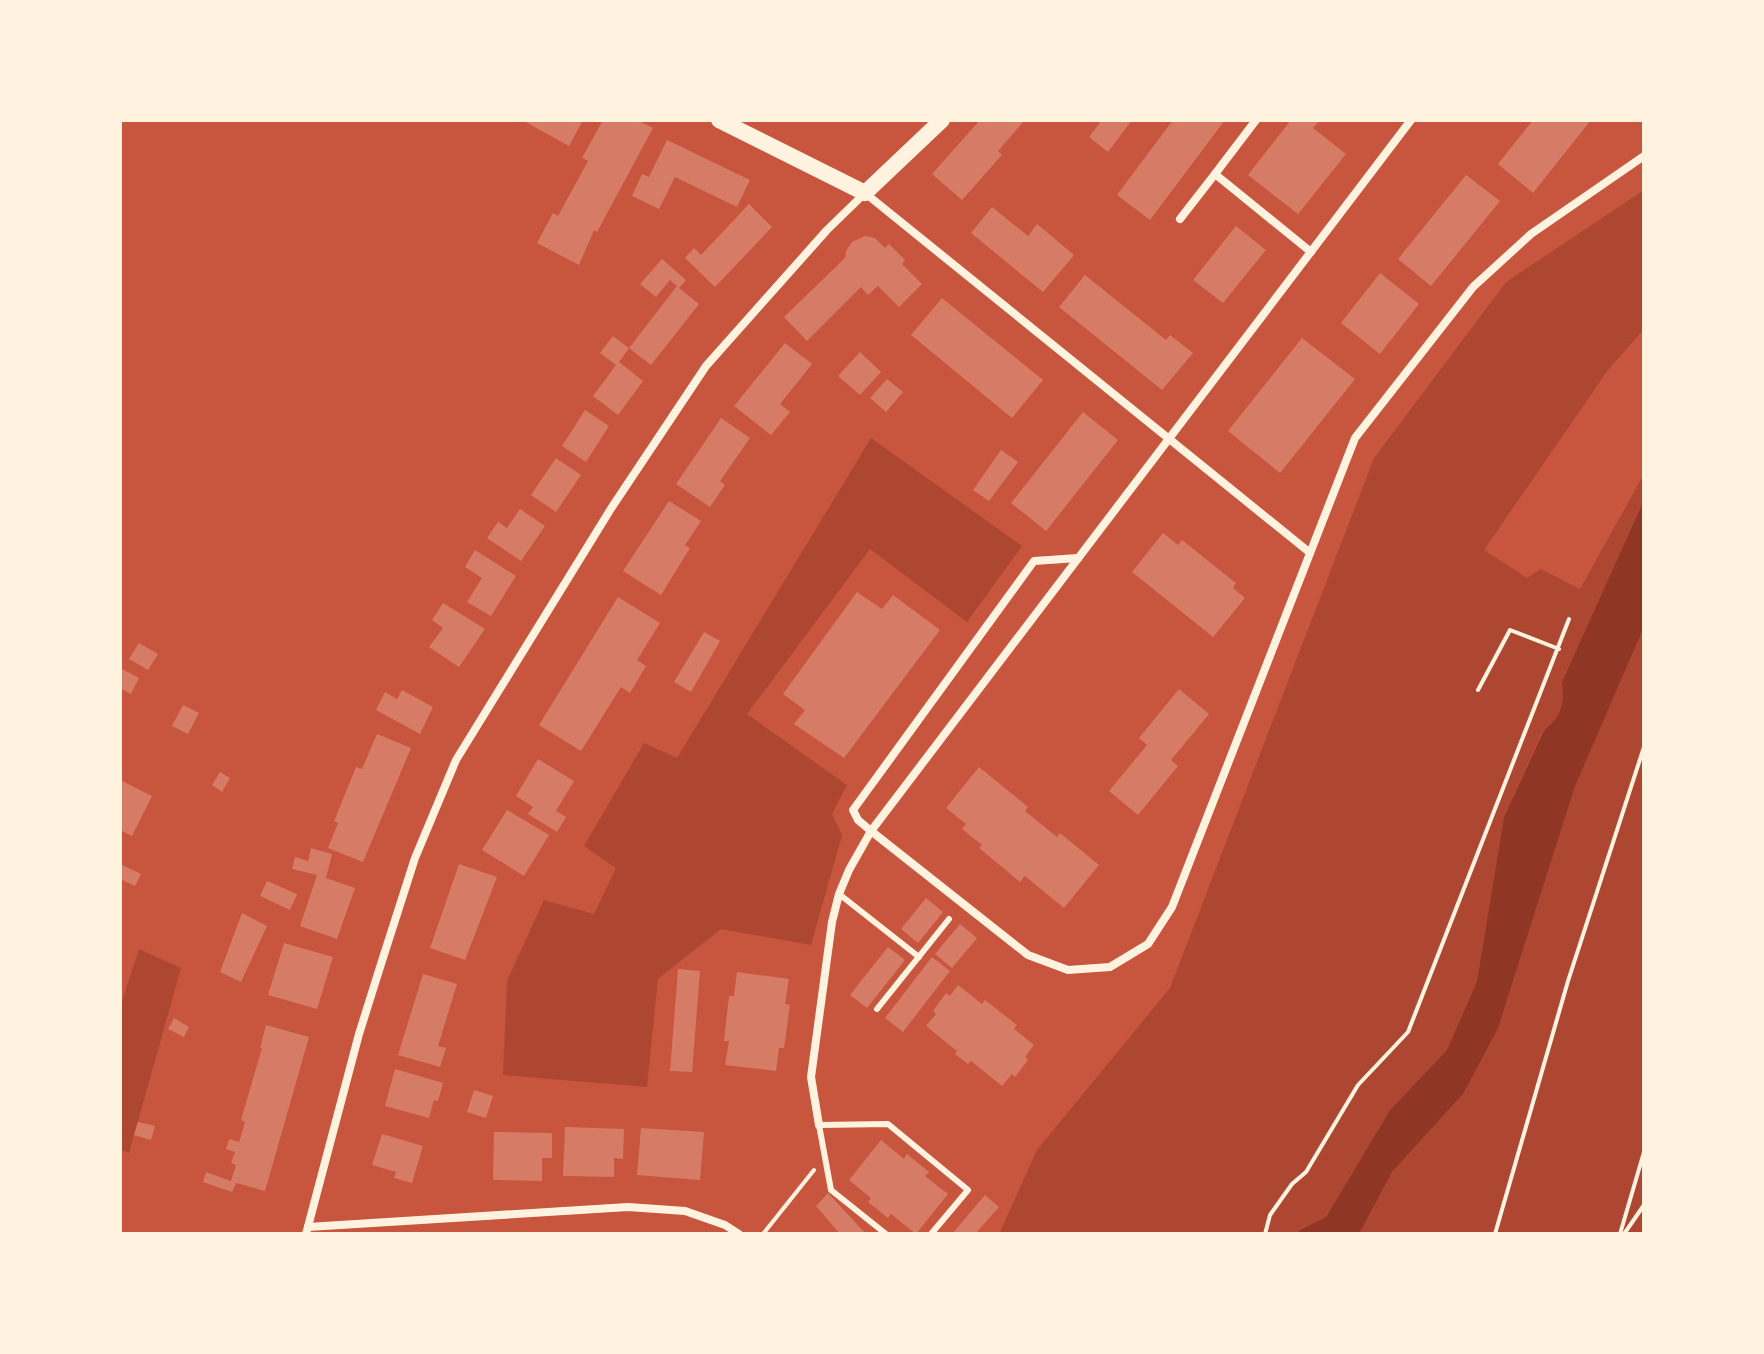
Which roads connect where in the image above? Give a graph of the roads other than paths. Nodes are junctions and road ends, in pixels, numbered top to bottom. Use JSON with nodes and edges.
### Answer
{"nodes":[{"id":1,"x":719,"y":120,"type":"edge"},
{"id":2,"x":942,"y":120,"type":"edge"},
{"id":3,"x":1256,"y":120,"type":"edge"},
{"id":4,"x":1411,"y":120,"type":"edge"},
{"id":5,"x":1644,"y":156,"type":"edge"},
{"id":6,"x":1215,"y":174,"type":"junction"},
{"id":7,"x":865,"y":193,"type":"junction"},
{"id":8,"x":1180,"y":219,"type":"dead end"},
{"id":9,"x":1311,"y":252,"type":"junction"},
{"id":10,"x":1169,"y":439,"type":"junction"},
{"id":11,"x":1309,"y":552,"type":"junction"},
{"id":12,"x":1078,"y":558,"type":"junction"},
{"id":13,"x":871,"y":831,"type":"junction"},
{"id":14,"x":839,"y":894,"type":"junction"},
{"id":15,"x":949,"y":919,"type":"dead end"},
{"id":16,"x":919,"y":957,"type":"junction"},
{"id":17,"x":877,"y":1009,"type":"dead end"},
{"id":18,"x":819,"y":1125,"type":"junction"},
{"id":19,"x":307,"y":1230,"type":"edge"},
{"id":20,"x":739,"y":1234,"type":"edge"},
{"id":21,"x":886,"y":1234,"type":"edge"},
{"id":22,"x":931,"y":1234,"type":"edge"}],
"edges":[{"from":1,"to":7,"type":"main road"},
{"from":2,"to":7,"type":"main road"},
{"from":3,"to":6,"type":"street"},
{"from":4,"to":9,"type":"street"},
{"from":5,"to":11,"type":"street"},
{"from":6,"to":8,"type":"street"},
{"from":6,"to":9,"type":"street"},
{"from":7,"to":10,"type":"street"},
{"from":7,"to":19,"type":"street"},
{"from":9,"to":10,"type":"street"},
{"from":10,"to":11,"type":"street"},
{"from":10,"to":12,"type":"street"},
{"from":11,"to":13,"type":"street"},
{"from":12,"to":13,"type":"street"},
{"from":12,"to":13,"type":"street"},
{"from":13,"to":14,"type":"street"},
{"from":14,"to":16,"type":"lane"},
{"from":14,"to":18,"type":"street"},
{"from":15,"to":16,"type":"lane"},
{"from":16,"to":17,"type":"lane"},
{"from":18,"to":21,"type":"lane"},
{"from":18,"to":22,"type":"lane"},
{"from":19,"to":20,"type":"street"}]}
